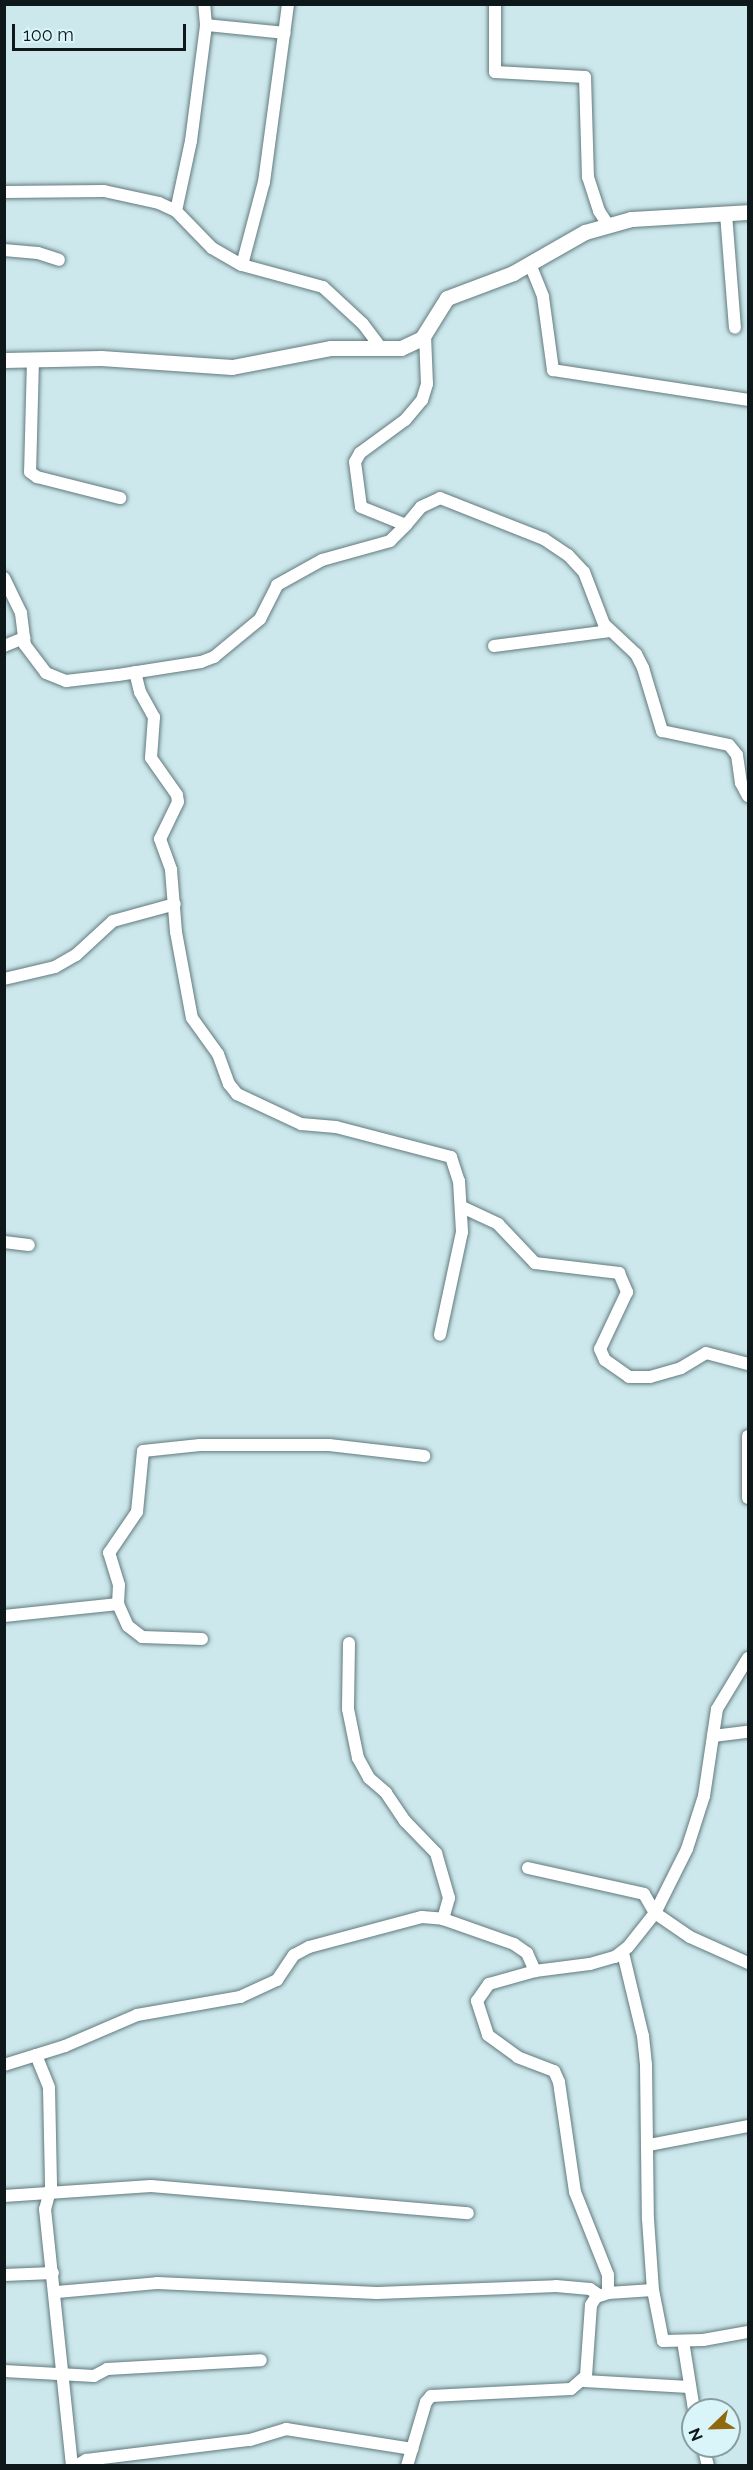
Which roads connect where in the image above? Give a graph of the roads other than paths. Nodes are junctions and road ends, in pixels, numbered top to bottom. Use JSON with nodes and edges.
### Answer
{"nodes":[{"id":1,"x":204,"y":4,"type":"edge"},
{"id":2,"x":288,"y":4,"type":"edge"},
{"id":3,"x":495,"y":4,"type":"edge"},
{"id":4,"x":206,"y":25,"type":"junction"},
{"id":5,"x":285,"y":33,"type":"junction"},
{"id":6,"x":4,"y":192,"type":"edge"},
{"id":7,"x":176,"y":211,"type":"junction"},
{"id":8,"x":748,"y":212,"type":"edge"},
{"id":9,"x":726,"y":214,"type":"junction"},
{"id":10,"x":608,"y":225,"type":"junction"},
{"id":11,"x":4,"y":250,"type":"edge"},
{"id":12,"x":59,"y":260,"type":"dead end"},
{"id":13,"x":530,"y":264,"type":"junction"},
{"id":14,"x":242,"y":265,"type":"junction"},
{"id":15,"x":735,"y":328,"type":"dead end"},
{"id":16,"x":425,"y":335,"type":"junction"},
{"id":17,"x":382,"y":349,"type":"junction"},
{"id":18,"x":4,"y":360,"type":"edge"},
{"id":19,"x":33,"y":360,"type":"junction"},
{"id":20,"x":748,"y":400,"type":"edge"},
{"id":21,"x":120,"y":498,"type":"dead end"},
{"id":22,"x":406,"y":525,"type":"junction"},
{"id":23,"x":4,"y":578,"type":"edge"},
{"id":24,"x":610,"y":631,"type":"junction"},
{"id":25,"x":24,"y":638,"type":"junction"},
{"id":26,"x":4,"y":646,"type":"edge"},
{"id":27,"x":494,"y":646,"type":"dead end"},
{"id":28,"x":135,"y":672,"type":"junction"},
{"id":29,"x":748,"y":796,"type":"edge"},
{"id":30,"x":175,"y":904,"type":"junction"},
{"id":31,"x":4,"y":979,"type":"edge"},
{"id":32,"x":462,"y":1207,"type":"junction"},
{"id":33,"x":4,"y":1242,"type":"edge"},
{"id":34,"x":29,"y":1245,"type":"dead end"},
{"id":35,"x":440,"y":1335,"type":"dead end"},
{"id":36,"x":748,"y":1364,"type":"edge"},
{"id":37,"x":748,"y":1436,"type":"edge"},
{"id":38,"x":424,"y":1456,"type":"dead end"},
{"id":39,"x":748,"y":1494,"type":"edge"},
{"id":40,"x":118,"y":1604,"type":"junction"},
{"id":41,"x":4,"y":1616,"type":"edge"},
{"id":42,"x":202,"y":1639,"type":"dead end"},
{"id":43,"x":349,"y":1643,"type":"dead end"},
{"id":44,"x":748,"y":1658,"type":"edge"},
{"id":45,"x":748,"y":1732,"type":"edge"},
{"id":46,"x":713,"y":1736,"type":"junction"},
{"id":47,"x":528,"y":1868,"type":"dead end"},
{"id":48,"x":655,"y":1913,"type":"junction"},
{"id":49,"x":443,"y":1918,"type":"junction"},
{"id":50,"x":623,"y":1953,"type":"junction"},
{"id":51,"x":748,"y":1962,"type":"edge"},
{"id":52,"x":536,"y":1971,"type":"junction"},
{"id":53,"x":36,"y":2055,"type":"junction"},
{"id":54,"x":4,"y":2066,"type":"edge"},
{"id":55,"x":748,"y":2126,"type":"edge"},
{"id":56,"x":649,"y":2145,"type":"junction"},
{"id":57,"x":48,"y":2192,"type":"junction"},
{"id":58,"x":4,"y":2196,"type":"edge"},
{"id":59,"x":468,"y":2213,"type":"dead end"},
{"id":60,"x":53,"y":2273,"type":"junction"},
{"id":61,"x":4,"y":2275,"type":"edge"},
{"id":62,"x":653,"y":2290,"type":"junction"},
{"id":63,"x":57,"y":2292,"type":"junction"},
{"id":64,"x":604,"y":2294,"type":"junction"},
{"id":65,"x":748,"y":2332,"type":"edge"},
{"id":66,"x":683,"y":2341,"type":"junction"},
{"id":67,"x":261,"y":2360,"type":"dead end"},
{"id":68,"x":4,"y":2371,"type":"edge"},
{"id":69,"x":61,"y":2375,"type":"junction"},
{"id":70,"x":584,"y":2381,"type":"junction"},
{"id":71,"x":689,"y":2387,"type":"junction"},
{"id":72,"x":691,"y":2398,"type":"edge"},
{"id":73,"x":411,"y":2449,"type":"junction"},
{"id":74,"x":74,"y":2466,"type":"edge"},
{"id":75,"x":407,"y":2466,"type":"edge"}],
"edges":[{"from":1,"to":4,"type":"street"},
{"from":2,"to":5,"type":"street"},
{"from":3,"to":10,"type":"street"},
{"from":4,"to":5,"type":"street"},
{"from":4,"to":7,"type":"street"},
{"from":5,"to":14,"type":"street"},
{"from":6,"to":7,"type":"street"},
{"from":7,"to":14,"type":"street"},
{"from":8,"to":9,"type":"street"},
{"from":9,"to":10,"type":"street"},
{"from":9,"to":15,"type":"street"},
{"from":10,"to":13,"type":"street"},
{"from":11,"to":12,"type":"street"},
{"from":13,"to":16,"type":"street"},
{"from":13,"to":20,"type":"street"},
{"from":14,"to":17,"type":"street"},
{"from":16,"to":17,"type":"street"},
{"from":16,"to":22,"type":"street"},
{"from":17,"to":19,"type":"street"},
{"from":18,"to":19,"type":"street"},
{"from":19,"to":21,"type":"street"},
{"from":22,"to":24,"type":"street"},
{"from":22,"to":28,"type":"street"},
{"from":23,"to":25,"type":"street"},
{"from":24,"to":27,"type":"street"},
{"from":24,"to":29,"type":"street"},
{"from":25,"to":26,"type":"street"},
{"from":25,"to":28,"type":"street"},
{"from":28,"to":30,"type":"street"},
{"from":30,"to":31,"type":"street"},
{"from":30,"to":32,"type":"street"},
{"from":32,"to":35,"type":"street"},
{"from":32,"to":36,"type":"street"},
{"from":33,"to":34,"type":"street"},
{"from":37,"to":39,"type":"street"},
{"from":38,"to":40,"type":"street"},
{"from":40,"to":41,"type":"street"},
{"from":40,"to":42,"type":"street"},
{"from":43,"to":49,"type":"street"},
{"from":44,"to":46,"type":"street"},
{"from":45,"to":46,"type":"street"},
{"from":46,"to":48,"type":"street"},
{"from":47,"to":48,"type":"street"},
{"from":48,"to":50,"type":"street"},
{"from":48,"to":51,"type":"street"},
{"from":49,"to":52,"type":"street"},
{"from":49,"to":53,"type":"street"},
{"from":50,"to":52,"type":"street"},
{"from":50,"to":56,"type":"street"},
{"from":52,"to":64,"type":"street"},
{"from":53,"to":54,"type":"street"},
{"from":53,"to":57,"type":"street"},
{"from":55,"to":56,"type":"street"},
{"from":56,"to":62,"type":"street"},
{"from":57,"to":58,"type":"street"},
{"from":57,"to":59,"type":"street"},
{"from":57,"to":60,"type":"street"},
{"from":60,"to":61,"type":"street"},
{"from":60,"to":63,"type":"street"},
{"from":62,"to":64,"type":"street"},
{"from":62,"to":66,"type":"street"},
{"from":63,"to":64,"type":"street"},
{"from":63,"to":69,"type":"street"},
{"from":64,"to":70,"type":"street"},
{"from":65,"to":66,"type":"street"},
{"from":66,"to":71,"type":"street"},
{"from":67,"to":69,"type":"street"},
{"from":68,"to":69,"type":"street"},
{"from":69,"to":74,"type":"street"},
{"from":70,"to":71,"type":"street"},
{"from":70,"to":73,"type":"street"},
{"from":71,"to":72,"type":"street"},
{"from":73,"to":74,"type":"street"},
{"from":73,"to":75,"type":"street"}]}
